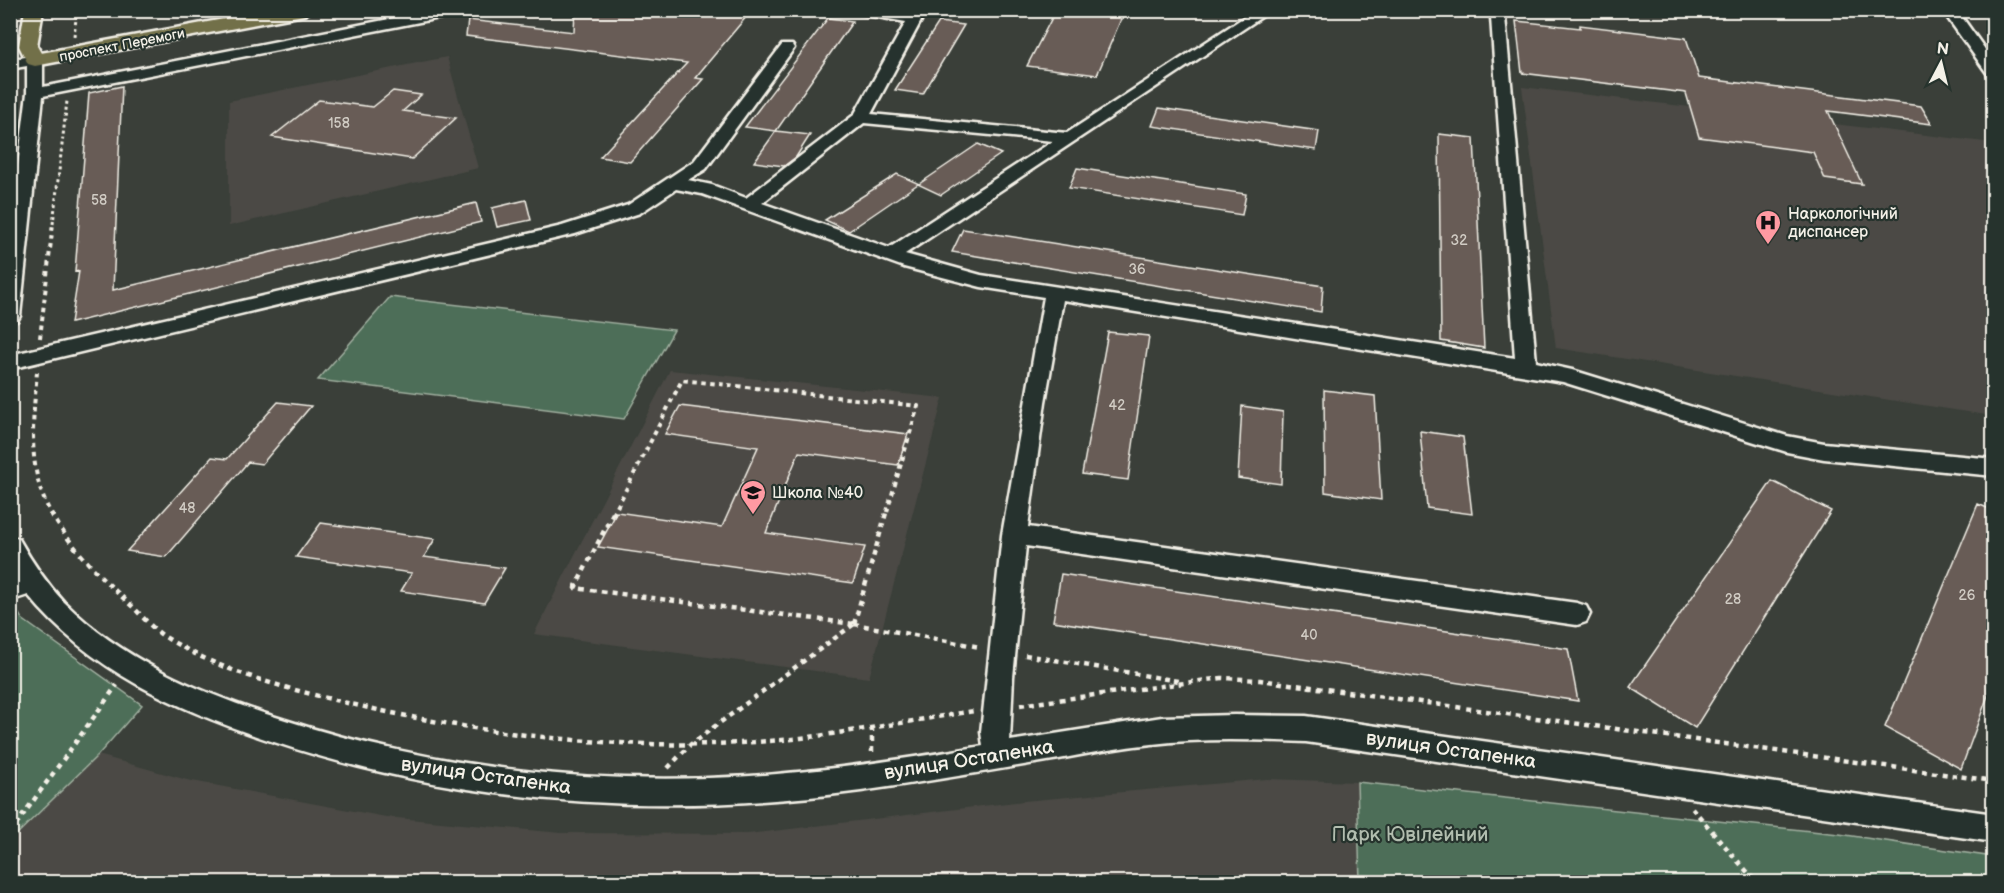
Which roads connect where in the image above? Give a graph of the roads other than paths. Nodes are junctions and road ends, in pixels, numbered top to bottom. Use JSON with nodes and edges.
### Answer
{"nodes":[{"id":1,"x":34,"y":10,"type":"edge"},
{"id":2,"x":304,"y":10,"type":"edge"},
{"id":3,"x":460,"y":10,"type":"edge"},
{"id":4,"x":860,"y":10,"type":"edge"},
{"id":5,"x":1265,"y":10,"type":"edge"},
{"id":6,"x":1495,"y":10,"type":"edge"},
{"id":7,"x":1949,"y":10,"type":"edge"},
{"id":8,"x":787,"y":48,"type":"dead end"},
{"id":9,"x":35,"y":60,"type":"junction"},
{"id":10,"x":10,"y":65,"type":"edge"},
{"id":11,"x":1994,"y":73,"type":"edge"},
{"id":12,"x":35,"y":93,"type":"junction"},
{"id":13,"x":861,"y":118,"type":"junction"},
{"id":14,"x":1070,"y":138,"type":"junction"},
{"id":15,"x":675,"y":183,"type":"junction"},
{"id":16,"x":748,"y":205,"type":"junction"},
{"id":17,"x":15,"y":230,"type":"edge"},
{"id":18,"x":890,"y":256,"type":"junction"},
{"id":19,"x":1055,"y":293,"type":"junction"},
{"id":20,"x":10,"y":316,"type":"edge"},
{"id":21,"x":10,"y":362,"type":"edge"},
{"id":22,"x":1526,"y":367,"type":"junction"},
{"id":23,"x":1994,"y":468,"type":"edge"},
{"id":24,"x":1014,"y":535,"type":"junction"},
{"id":25,"x":10,"y":546,"type":"edge"},
{"id":26,"x":22,"y":586,"type":"edge"},
{"id":27,"x":1577,"y":614,"type":"dead end"},
{"id":28,"x":998,"y":756,"type":"junction"},
{"id":29,"x":1994,"y":828,"type":"edge"}],
"edges":[{"from":1,"to":9,"type":"main road"},
{"from":2,"to":9,"type":"main road","name":"проспект Перемоги"},
{"from":3,"to":12,"type":"street"},
{"from":4,"to":13,"type":"street"},
{"from":5,"to":14,"type":"street"},
{"from":6,"to":22,"type":"street"},
{"from":7,"to":11,"type":"street"},
{"from":8,"to":15,"type":"street"},
{"from":9,"to":10,"type":"street","name":"проспект Перемоги"},
{"from":9,"to":12,"type":"street"},
{"from":12,"to":17,"type":"street"},
{"from":13,"to":14,"type":"street"},
{"from":13,"to":16,"type":"street"},
{"from":14,"to":18,"type":"street"},
{"from":15,"to":16,"type":"street"},
{"from":15,"to":21,"type":"street"},
{"from":16,"to":18,"type":"street"},
{"from":17,"to":20,"type":"street"},
{"from":18,"to":19,"type":"street"},
{"from":19,"to":22,"type":"street"},
{"from":19,"to":24,"type":"street"},
{"from":22,"to":23,"type":"street"},
{"from":24,"to":27,"type":"street"},
{"from":24,"to":28,"type":"street"},
{"from":25,"to":26,"type":"street","name":"вулиця Остапенка"},
{"from":26,"to":28,"type":"street","name":"вулиця Остапенка"},
{"from":28,"to":29,"type":"street","name":"вулиця Остапенка"}]}
